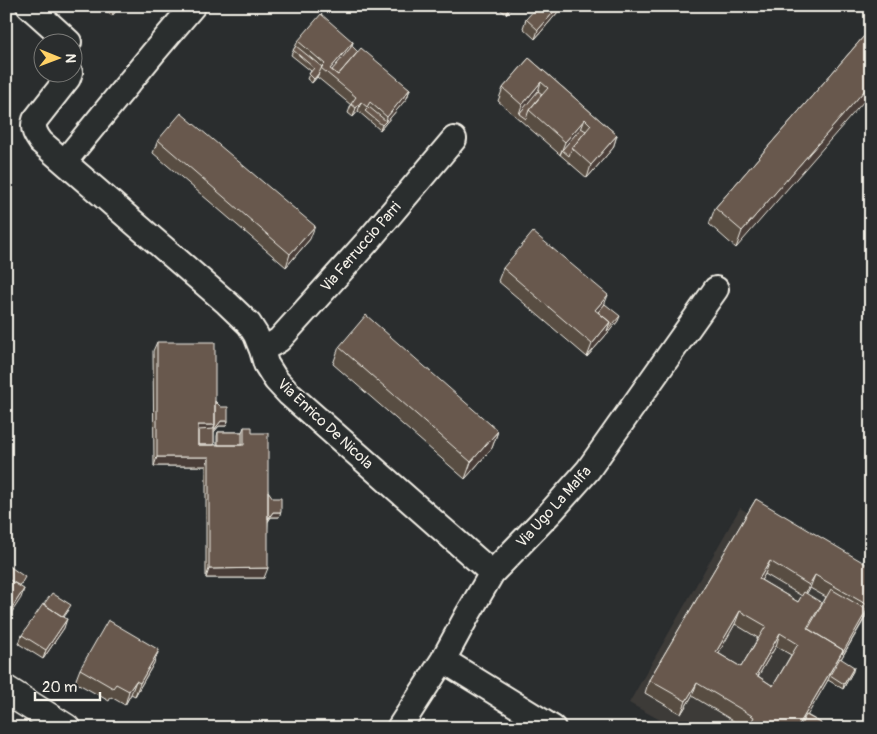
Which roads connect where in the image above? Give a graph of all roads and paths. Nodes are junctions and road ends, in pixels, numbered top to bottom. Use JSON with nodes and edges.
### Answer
{"nodes":[{"id":1,"x":29,"y":6,"type":"edge"},
{"id":2,"x":194,"y":6,"type":"edge"},
{"id":3,"x":59,"y":32,"type":"edge"},
{"id":4,"x":65,"y":82,"type":"edge"},
{"id":5,"x":454,"y":139,"type":"dead end"},
{"id":6,"x":65,"y":162,"type":"junction"},
{"id":7,"x":716,"y":289,"type":"dead end"},
{"id":8,"x":262,"y":350,"type":"junction"},
{"id":9,"x":492,"y":573,"type":"junction"},
{"id":10,"x":443,"y":660,"type":"junction"},
{"id":11,"x":6,"y":690,"type":"edge"},
{"id":12,"x":66,"y":728,"type":"edge"},
{"id":13,"x":399,"y":728,"type":"edge"},
{"id":14,"x":553,"y":728,"type":"edge"}],
"edges":[{"from":1,"to":3,"type":"street"},
{"from":2,"to":6,"type":"street"},
{"from":4,"to":6,"type":"street","name":"Via Enrico De Nicola"},
{"from":5,"to":8,"type":"street","name":"Via Ferruccio Parri"},
{"from":6,"to":8,"type":"street","name":"Via Enrico De Nicola"},
{"from":7,"to":9,"type":"street","name":"Via Ugo La Malfa"},
{"from":8,"to":9,"type":"street","name":"Via Enrico De Nicola"},
{"from":9,"to":10,"type":"street","name":"Via Ugo La Malfa"},
{"from":10,"to":13,"type":"street","name":"Via Ugo La Malfa"},
{"from":10,"to":14,"type":"street"},
{"from":11,"to":12,"type":"main road"}]}
